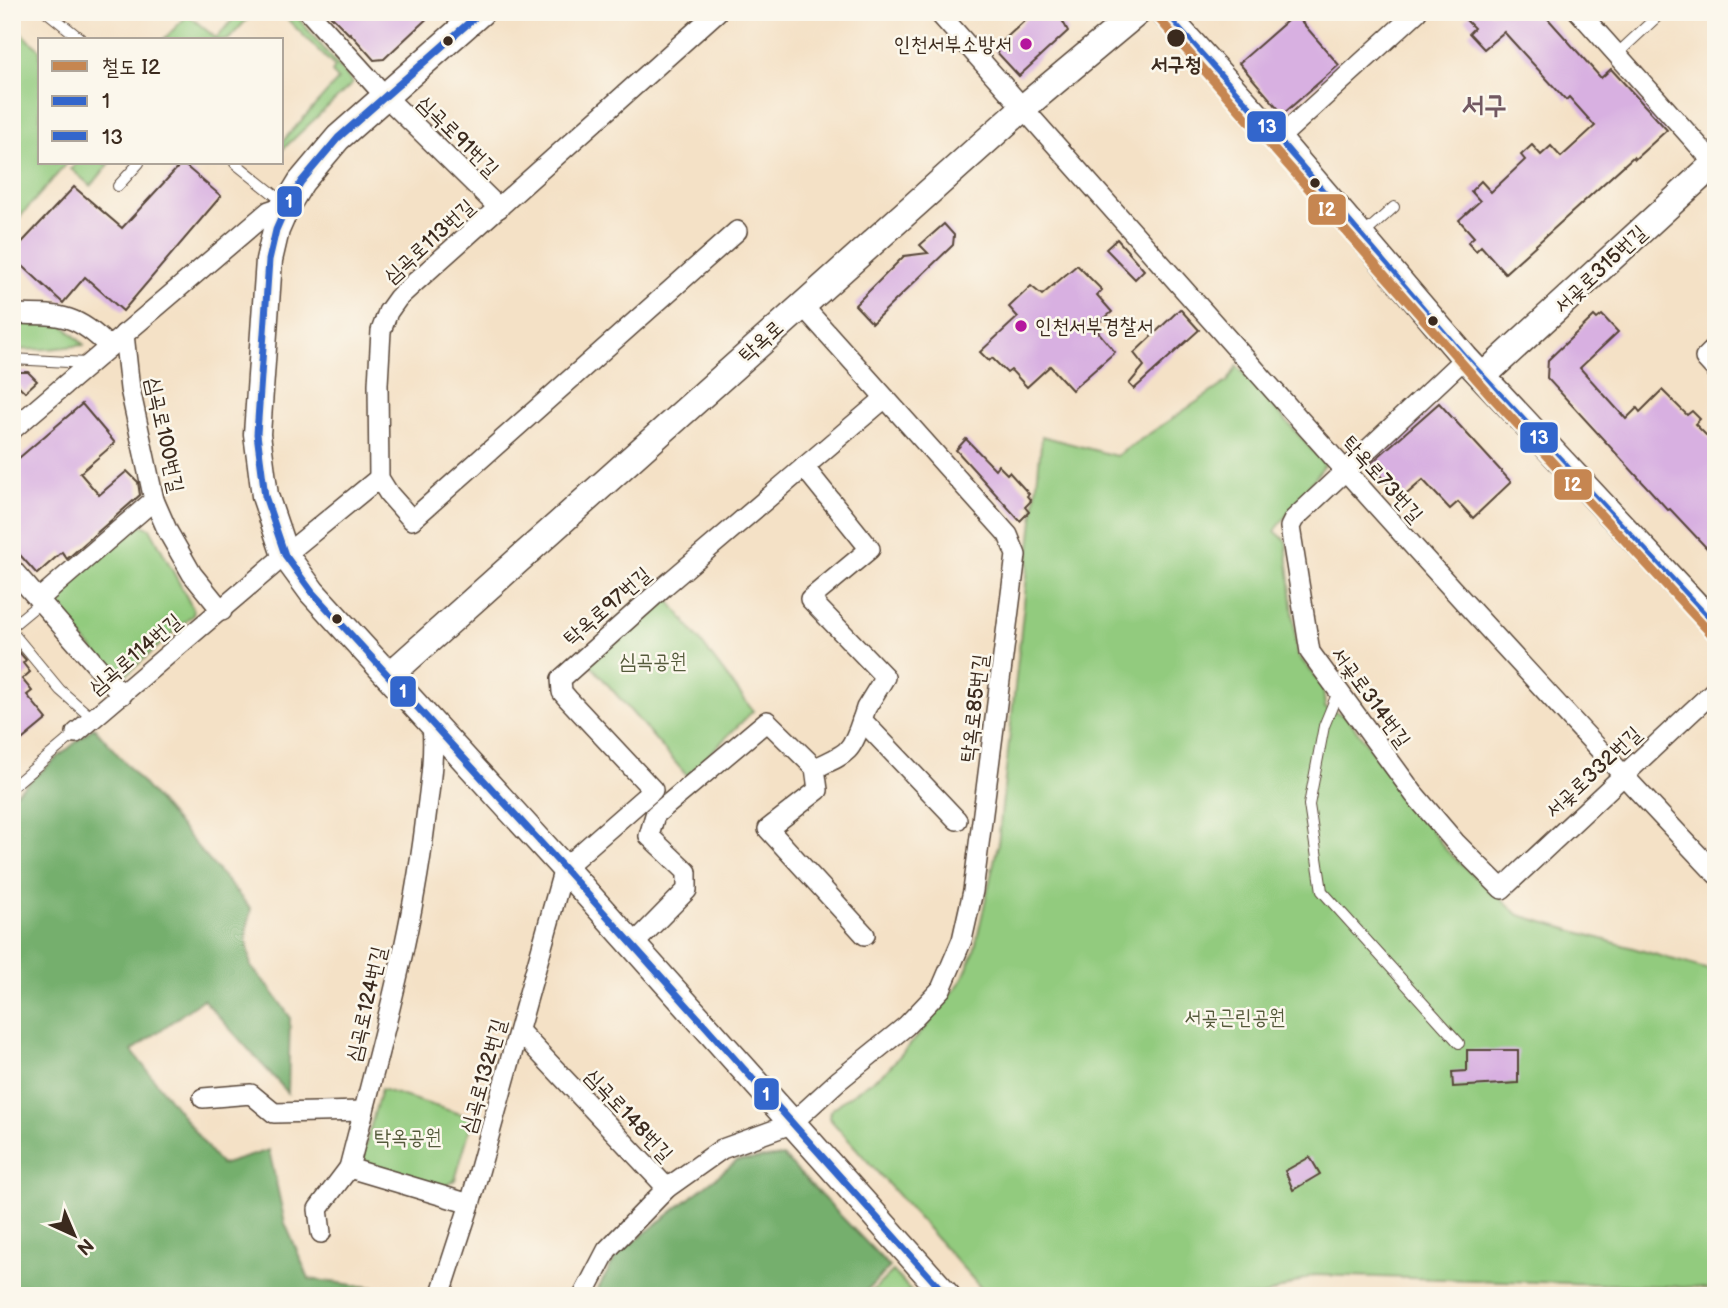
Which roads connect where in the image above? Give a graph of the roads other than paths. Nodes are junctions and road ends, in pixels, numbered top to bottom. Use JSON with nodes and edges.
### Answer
{"nodes":[{"id":1,"x":47,"y":12,"type":"edge"},
{"id":2,"x":309,"y":12,"type":"edge"},
{"id":3,"x":481,"y":12,"type":"edge"},
{"id":4,"x":717,"y":12,"type":"edge"},
{"id":5,"x":938,"y":12,"type":"edge"},
{"id":6,"x":1138,"y":12,"type":"edge"},
{"id":7,"x":1163,"y":12,"type":"edge"},
{"id":8,"x":1417,"y":12,"type":"edge"},
{"id":9,"x":1579,"y":12,"type":"edge"},
{"id":10,"x":1662,"y":12,"type":"edge"},
{"id":11,"x":80,"y":38,"type":"edge"},
{"id":12,"x":1617,"y":54,"type":"junction"},
{"id":13,"x":385,"y":96,"type":"junction"},
{"id":14,"x":1023,"y":108,"type":"junction"},
{"id":15,"x":1278,"y":139,"type":"junction"},
{"id":16,"x":1715,"y":163,"type":"edge"},
{"id":17,"x":138,"y":164,"type":"edge"},
{"id":18,"x":235,"y":164,"type":"edge"},
{"id":19,"x":118,"y":186,"type":"dead end"},
{"id":20,"x":287,"y":205,"type":"junction"},
{"id":21,"x":1394,"y":207,"type":"dead end"},
{"id":22,"x":499,"y":208,"type":"junction"},
{"id":23,"x":737,"y":231,"type":"dead end"},
{"id":24,"x":1361,"y":237,"type":"junction"},
{"id":25,"x":802,"y":305,"type":"junction"},
{"id":26,"x":12,"y":314,"type":"edge"},
{"id":27,"x":117,"y":341,"type":"junction"},
{"id":28,"x":1716,"y":347,"type":"edge"},
{"id":29,"x":12,"y":359,"type":"edge"},
{"id":30,"x":91,"y":363,"type":"junction"},
{"id":31,"x":1474,"y":367,"type":"junction"},
{"id":32,"x":1716,"y":370,"type":"edge"},
{"id":33,"x":885,"y":398,"type":"junction"},
{"id":34,"x":12,"y":430,"type":"edge"},
{"id":35,"x":804,"y":467,"type":"junction"},
{"id":36,"x":1344,"y":471,"type":"junction"},
{"id":37,"x":379,"y":478,"type":"junction"},
{"id":38,"x":154,"y":500,"type":"junction"},
{"id":39,"x":285,"y":555,"type":"junction"},
{"id":40,"x":13,"y":570,"type":"edge"},
{"id":41,"x":40,"y":601,"type":"junction"},
{"id":42,"x":222,"y":611,"type":"junction"},
{"id":43,"x":12,"y":626,"type":"edge"},
{"id":44,"x":1716,"y":627,"type":"edge"},
{"id":45,"x":12,"y":632,"type":"edge"},
{"id":46,"x":389,"y":676,"type":"junction"},
{"id":47,"x":1716,"y":689,"type":"edge"},
{"id":48,"x":1339,"y":692,"type":"junction"},
{"id":49,"x":122,"y":695,"type":"junction"},
{"id":50,"x":93,"y":719,"type":"junction"},
{"id":51,"x":862,"y":720,"type":"junction"},
{"id":52,"x":432,"y":724,"type":"junction"},
{"id":53,"x":76,"y":733,"type":"joint"},
{"id":54,"x":815,"y":768,"type":"junction"},
{"id":55,"x":1623,"y":776,"type":"junction"},
{"id":56,"x":12,"y":787,"type":"edge"},
{"id":57,"x":957,"y":820,"type":"dead end"},
{"id":58,"x":564,"y":868,"type":"junction"},
{"id":59,"x":1716,"y":874,"type":"edge"},
{"id":60,"x":1502,"y":889,"type":"joint"},
{"id":61,"x":864,"y":935,"type":"dead end"},
{"id":62,"x":633,"y":945,"type":"junction"},
{"id":63,"x":519,"y":1031,"type":"junction"},
{"id":64,"x":1459,"y":1043,"type":"dead end"},
{"id":65,"x":203,"y":1098,"type":"dead end"},
{"id":66,"x":363,"y":1111,"type":"junction"},
{"id":67,"x":791,"y":1124,"type":"junction"},
{"id":68,"x":349,"y":1168,"type":"junction"},
{"id":69,"x":667,"y":1188,"type":"junction"},
{"id":70,"x":470,"y":1204,"type":"junction"},
{"id":71,"x":321,"y":1233,"type":"dead end"},
{"id":72,"x":440,"y":1296,"type":"edge"},
{"id":73,"x":583,"y":1296,"type":"edge"},
{"id":74,"x":947,"y":1296,"type":"edge"}],
"edges":[{"from":1,"to":11,"type":"lane"},
{"from":2,"to":13,"type":"street","name":"심곡로91번길"},
{"from":3,"to":13,"type":"street"},
{"from":4,"to":22,"type":"street","name":"심곡로113번길"},
{"from":5,"to":14,"type":"street","name":"탁옥로73번길"},
{"from":6,"to":14,"type":"street","name":"탁옥로"},
{"from":7,"to":15,"type":"street"},
{"from":8,"to":15,"type":"street"},
{"from":9,"to":12,"type":"street"},
{"from":10,"to":12,"type":"lane"},
{"from":12,"to":16,"type":"street"},
{"from":13,"to":20,"type":"street"},
{"from":13,"to":22,"type":"street","name":"심곡로91번길"},
{"from":14,"to":25,"type":"street","name":"탁옥로"},
{"from":14,"to":36,"type":"street","name":"탁옥로73번길"},
{"from":15,"to":24,"type":"street"},
{"from":16,"to":31,"type":"street","name":"서곶로315번길"},
{"from":17,"to":19,"type":"lane"},
{"from":18,"to":20,"type":"lane"},
{"from":20,"to":27,"type":"street"},
{"from":20,"to":39,"type":"street"},
{"from":21,"to":24,"type":"lane"},
{"from":22,"to":37,"type":"street","name":"심곡로113번길"},
{"from":23,"to":37,"type":"street"},
{"from":24,"to":31,"type":"street"},
{"from":25,"to":33,"type":"street","name":"탁옥로85번길"},
{"from":25,"to":46,"type":"street","name":"탁옥로"},
{"from":26,"to":27,"type":"street"},
{"from":27,"to":30,"type":"street"},
{"from":27,"to":38,"type":"street","name":"심곡로100번길"},
{"from":28,"to":32,"type":"street"},
{"from":29,"to":30,"type":"lane"},
{"from":30,"to":34,"type":"street"},
{"from":31,"to":36,"type":"street","name":"서곶로314번길"},
{"from":31,"to":44,"type":"street"},
{"from":33,"to":35,"type":"street","name":"탁옥로97번길"},
{"from":33,"to":67,"type":"street","name":"탁옥로85번길"},
{"from":35,"to":51,"type":"street"},
{"from":35,"to":58,"type":"street","name":"탁옥로97번길"},
{"from":36,"to":48,"type":"street","name":"서곶로314번길"},
{"from":36,"to":55,"type":"street","name":"탁옥로73번길"},
{"from":37,"to":39,"type":"street"},
{"from":38,"to":41,"type":"street"},
{"from":38,"to":42,"type":"street","name":"심곡로100번길"},
{"from":39,"to":42,"type":"street","name":"심곡로114번길"},
{"from":39,"to":46,"type":"street"},
{"from":40,"to":41,"type":"street"},
{"from":41,"to":43,"type":"lane"},
{"from":41,"to":49,"type":"street"},
{"from":42,"to":49,"type":"street","name":"심곡로114번길"},
{"from":45,"to":50,"type":"lane"},
{"from":46,"to":52,"type":"street"},
{"from":47,"to":55,"type":"street","name":"서곶로332번길"},
{"from":48,"to":60,"type":"street","name":"서곶로314번길"},
{"from":48,"to":64,"type":"lane"},
{"from":49,"to":50,"type":"street","name":"심곡로114번길"},
{"from":50,"to":53,"type":"street","name":"심곡로114번길"},
{"from":51,"to":54,"type":"street"},
{"from":51,"to":57,"type":"street"},
{"from":52,"to":58,"type":"street"},
{"from":52,"to":66,"type":"street","name":"심곡로124번길"},
{"from":53,"to":56,"type":"lane","name":"심곡로114번길"},
{"from":54,"to":61,"type":"street"},
{"from":54,"to":62,"type":"street"},
{"from":55,"to":59,"type":"street","name":"탁옥로73번길"},
{"from":55,"to":60,"type":"street","name":"서곶로332번길"},
{"from":58,"to":62,"type":"street"},
{"from":58,"to":63,"type":"street","name":"심곡로132번길"},
{"from":62,"to":67,"type":"street"},
{"from":63,"to":69,"type":"street","name":"심곡로148번길"},
{"from":63,"to":70,"type":"street","name":"심곡로132번길"},
{"from":65,"to":66,"type":"street"},
{"from":66,"to":68,"type":"street","name":"심곡로124번길"},
{"from":67,"to":69,"type":"street","name":"심곡로148번길"},
{"from":67,"to":74,"type":"street"},
{"from":68,"to":70,"type":"street"},
{"from":68,"to":71,"type":"street"},
{"from":69,"to":73,"type":"street"},
{"from":70,"to":72,"type":"street","name":"심곡로132번길"}]}
